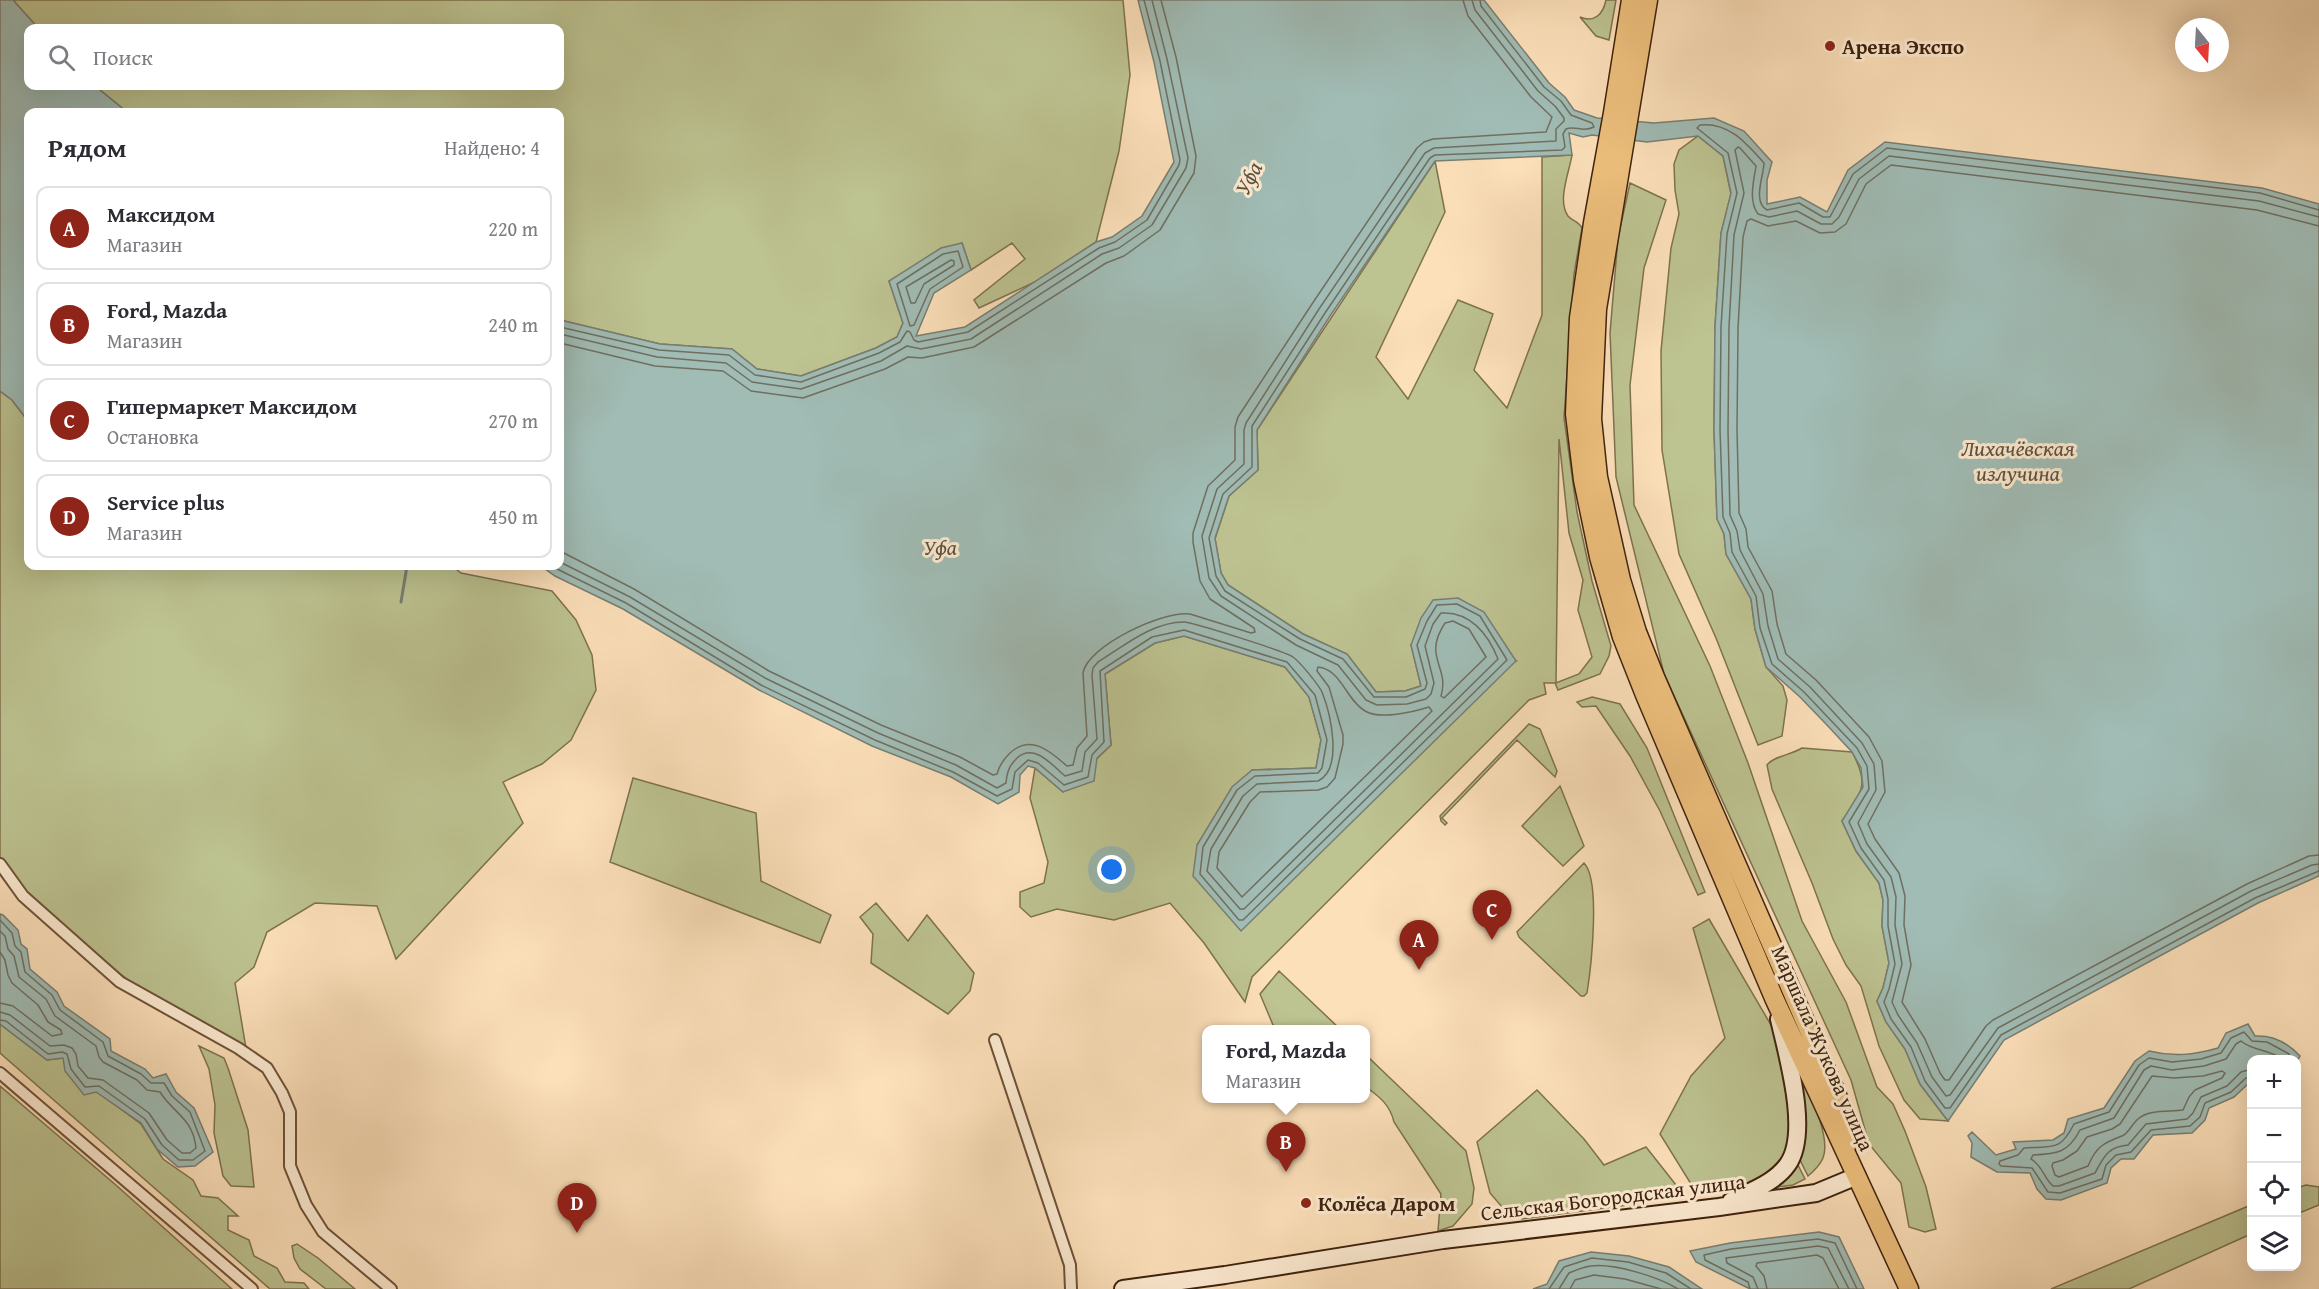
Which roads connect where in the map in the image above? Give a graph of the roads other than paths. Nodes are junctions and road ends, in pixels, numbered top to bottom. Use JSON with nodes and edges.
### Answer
{"nodes":[{"id":1,"x":1631,"y":0,"type":"edge"},
{"id":2,"x":1648,"y":0,"type":"edge"},
{"id":3,"x":1631,"y":45,"type":"junction"},
{"id":4,"x":1601,"y":226,"type":"junction"},
{"id":5,"x":0,"y":864,"type":"edge"},
{"id":6,"x":1774,"y":998,"type":"junction"},
{"id":7,"x":995,"y":1040,"type":"dead end"},
{"id":8,"x":0,"y":1073,"type":"edge"},
{"id":9,"x":1857,"y":1176,"type":"junction"},
{"id":10,"x":1719,"y":1207,"type":"junction"},
{"id":11,"x":252,"y":1289,"type":"edge"},
{"id":12,"x":391,"y":1289,"type":"edge"},
{"id":13,"x":1071,"y":1289,"type":"edge"},
{"id":14,"x":1123,"y":1289,"type":"edge"},
{"id":15,"x":1909,"y":1289,"type":"edge"}],
"edges":[{"from":1,"to":3,"type":"main road"},
{"from":2,"to":3,"type":"main road"},
{"from":3,"to":4,"type":"main road"},
{"from":4,"to":6,"type":"main road","name":"Маршала Жукова улица"},
{"from":4,"to":9,"type":"main road","name":"Маршала Жукова улица"},
{"from":5,"to":12,"type":"street"},
{"from":6,"to":9,"type":"main road","name":"Маршала Жукова улица"},
{"from":6,"to":10,"type":"main road"},
{"from":7,"to":13,"type":"street"},
{"from":8,"to":11,"type":"street"},
{"from":9,"to":10,"type":"main road","name":"Сельская Богородская улица"},
{"from":9,"to":15,"type":"main road"},
{"from":10,"to":14,"type":"main road","name":"Сельская Богородская улица"}]}
